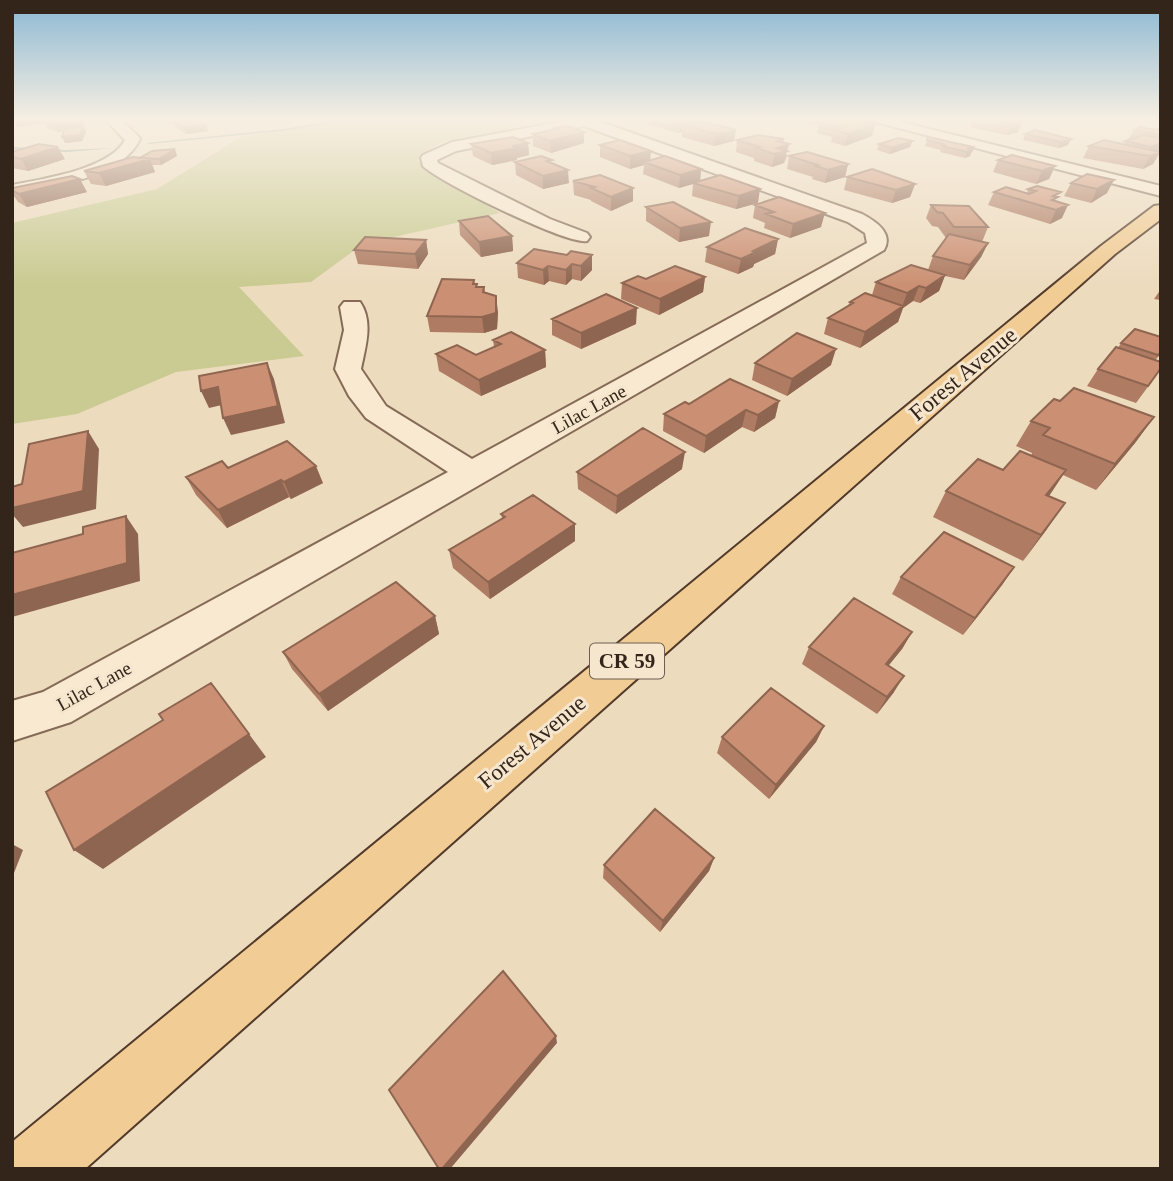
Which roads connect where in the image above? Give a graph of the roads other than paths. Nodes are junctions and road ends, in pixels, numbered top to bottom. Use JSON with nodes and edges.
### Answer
{"nodes":[{"id":1,"x":79,"y":174,"type":"edge"},
{"id":2,"x":451,"y":174,"type":"edge"},
{"id":3,"x":737,"y":174,"type":"edge"},
{"id":4,"x":1093,"y":174,"type":"edge"},
{"id":5,"x":12,"y":190,"type":"edge"},
{"id":6,"x":1161,"y":191,"type":"edge"},
{"id":7,"x":1161,"y":210,"type":"edge"},
{"id":8,"x":580,"y":237,"type":"dead end"},
{"id":9,"x":352,"y":307,"type":"dead end"},
{"id":10,"x":474,"y":474,"type":"junction"},
{"id":11,"x":12,"y":721,"type":"edge"},
{"id":12,"x":33,"y":1169,"type":"edge"}],
"edges":[{"from":1,"to":5,"type":"street"},
{"from":2,"to":8,"type":"street"},
{"from":3,"to":10,"type":"street","name":"Lilac Lane"},
{"from":4,"to":6,"type":"street"},
{"from":7,"to":12,"type":"main road","name":"Forest Avenue","number":"CR 59"},
{"from":9,"to":10,"type":"street"},
{"from":10,"to":11,"type":"street","name":"Lilac Lane"}]}
